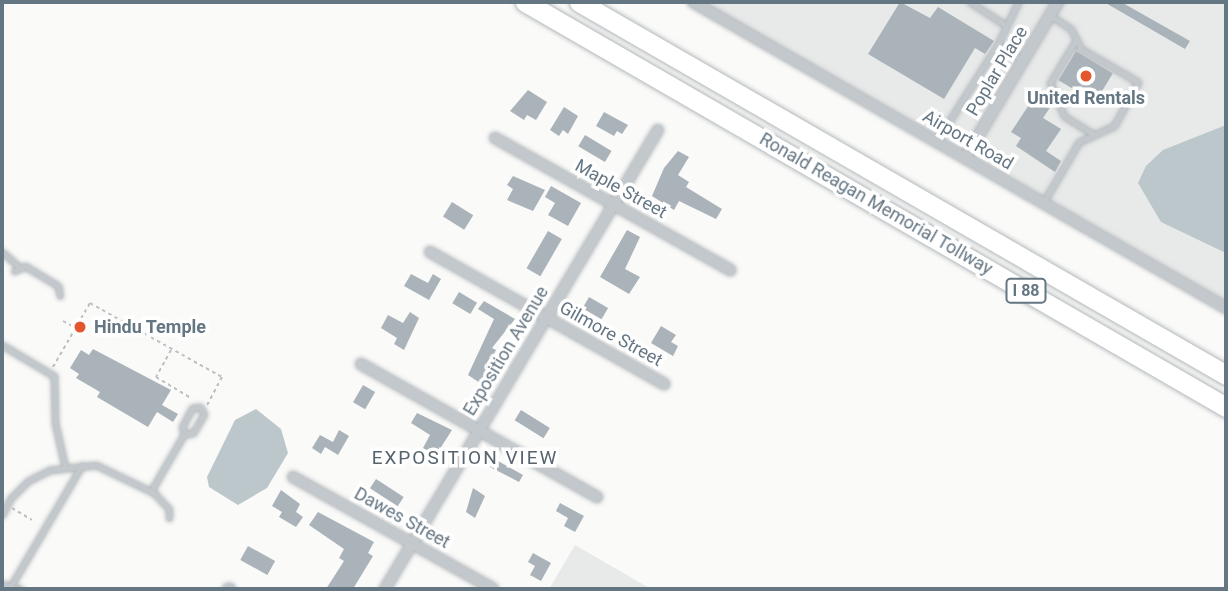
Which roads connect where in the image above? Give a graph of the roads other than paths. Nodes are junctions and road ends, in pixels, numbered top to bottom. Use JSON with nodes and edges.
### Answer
{"nodes":[{"id":1,"x":525,"y":2,"type":"edge"},
{"id":2,"x":579,"y":2,"type":"edge"},
{"id":3,"x":693,"y":2,"type":"edge"},
{"id":4,"x":970,"y":2,"type":"edge"},
{"id":5,"x":1018,"y":2,"type":"edge"},
{"id":6,"x":1058,"y":2,"type":"edge"},
{"id":7,"x":706,"y":5,"type":"edge"},
{"id":8,"x":1050,"y":15,"type":"junction"},
{"id":9,"x":1005,"y":25,"type":"junction"},
{"id":10,"x":1075,"y":42,"type":"junction"},
{"id":11,"x":998,"y":44,"type":"junction"},
{"id":12,"x":1023,"y":60,"type":"junction"},
{"id":13,"x":658,"y":130,"type":"dead end"},
{"id":14,"x":1093,"y":134,"type":"junction"},
{"id":15,"x":495,"y":138,"type":"dead end"},
{"id":16,"x":936,"y":142,"type":"junction"},
{"id":17,"x":965,"y":158,"type":"junction"},
{"id":18,"x":831,"y":163,"type":"junction"},
{"id":19,"x":1043,"y":204,"type":"junction"},
{"id":20,"x":614,"y":205,"type":"junction"},
{"id":21,"x":2,"y":253,"type":"edge"},
{"id":22,"x":430,"y":253,"type":"dead end"},
{"id":23,"x":730,"y":271,"type":"dead end"},
{"id":24,"x":60,"y":296,"type":"dead end"},
{"id":25,"x":1226,"y":308,"type":"edge"},
{"id":26,"x":546,"y":318,"type":"junction"},
{"id":27,"x":2,"y":345,"type":"edge"},
{"id":28,"x":361,"y":364,"type":"dead end"},
{"id":29,"x":1226,"y":375,"type":"edge"},
{"id":30,"x":664,"y":384,"type":"dead end"},
{"id":31,"x":1226,"y":407,"type":"edge"},
{"id":32,"x":479,"y":431,"type":"junction"},
{"id":33,"x":184,"y":434,"type":"junction"},
{"id":34,"x":82,"y":465,"type":"junction"},
{"id":35,"x":65,"y":467,"type":"junction"},
{"id":36,"x":293,"y":477,"type":"dead end"},
{"id":37,"x":151,"y":491,"type":"junction"},
{"id":38,"x":597,"y":497,"type":"dead end"},
{"id":39,"x":2,"y":515,"type":"edge"},
{"id":40,"x":169,"y":518,"type":"dead end"},
{"id":41,"x":412,"y":544,"type":"junction"},
{"id":42,"x":2,"y":584,"type":"edge"},
{"id":43,"x":12,"y":584,"type":"junction"},
{"id":44,"x":20,"y":589,"type":"edge"},
{"id":45,"x":385,"y":589,"type":"edge"},
{"id":46,"x":493,"y":589,"type":"edge"}],
"edges":[{"from":1,"to":18,"type":"highway","name":"Ronald Reagan Memorial Tollway","number":"I 88"},
{"from":2,"to":18,"type":"highway","name":"Ronald Reagan Memorial Tollway","number":"I 88"},
{"from":3,"to":7,"type":"street","name":"Airport Road"},
{"from":4,"to":9,"type":"lane"},
{"from":5,"to":9,"type":"lane"},
{"from":6,"to":8,"type":"street","name":"Poplar Place"},
{"from":7,"to":16,"type":"street","name":"Airport Road"},
{"from":8,"to":10,"type":"lane"},
{"from":8,"to":12,"type":"street","name":"Poplar Place"},
{"from":9,"to":11,"type":"lane"},
{"from":10,"to":14,"type":"lane"},
{"from":10,"to":14,"type":"lane"},
{"from":11,"to":12,"type":"lane"},
{"from":11,"to":16,"type":"lane"},
{"from":12,"to":17,"type":"street","name":"Poplar Place"},
{"from":13,"to":20,"type":"street","name":"Exposition Avenue"},
{"from":14,"to":19,"type":"lane"},
{"from":15,"to":20,"type":"street","name":"Maple Street"},
{"from":16,"to":17,"type":"street","name":"Airport Road"},
{"from":17,"to":19,"type":"street","name":"Airport Road"},
{"from":18,"to":29,"type":"highway","name":"Ronald Reagan Memorial Tollway","number":"I 88"},
{"from":18,"to":31,"type":"highway","name":"Ronald Reagan Memorial Tollway","number":"I 88"},
{"from":19,"to":25,"type":"street","name":"Airport Road"},
{"from":20,"to":23,"type":"street","name":"Maple Street"},
{"from":20,"to":26,"type":"street","name":"Exposition Avenue"},
{"from":21,"to":24,"type":"lane"},
{"from":22,"to":26,"type":"street","name":"Gilmore Street"},
{"from":26,"to":30,"type":"street","name":"Gilmore Street"},
{"from":26,"to":32,"type":"street","name":"Exposition Avenue"},
{"from":27,"to":35,"type":"lane"},
{"from":28,"to":32,"type":"street"},
{"from":32,"to":38,"type":"street"},
{"from":32,"to":41,"type":"street","name":"Exposition Avenue"},
{"from":33,"to":33,"type":"lane"},
{"from":33,"to":37,"type":"lane"},
{"from":34,"to":35,"type":"lane"},
{"from":34,"to":37,"type":"lane"},
{"from":34,"to":43,"type":"lane"},
{"from":35,"to":39,"type":"lane"},
{"from":36,"to":41,"type":"street","name":"Dawes Street"},
{"from":37,"to":40,"type":"lane"},
{"from":41,"to":45,"type":"street","name":"Exposition Avenue"},
{"from":41,"to":46,"type":"street","name":"Dawes Street"},
{"from":42,"to":43,"type":"lane"},
{"from":43,"to":44,"type":"lane"}]}
